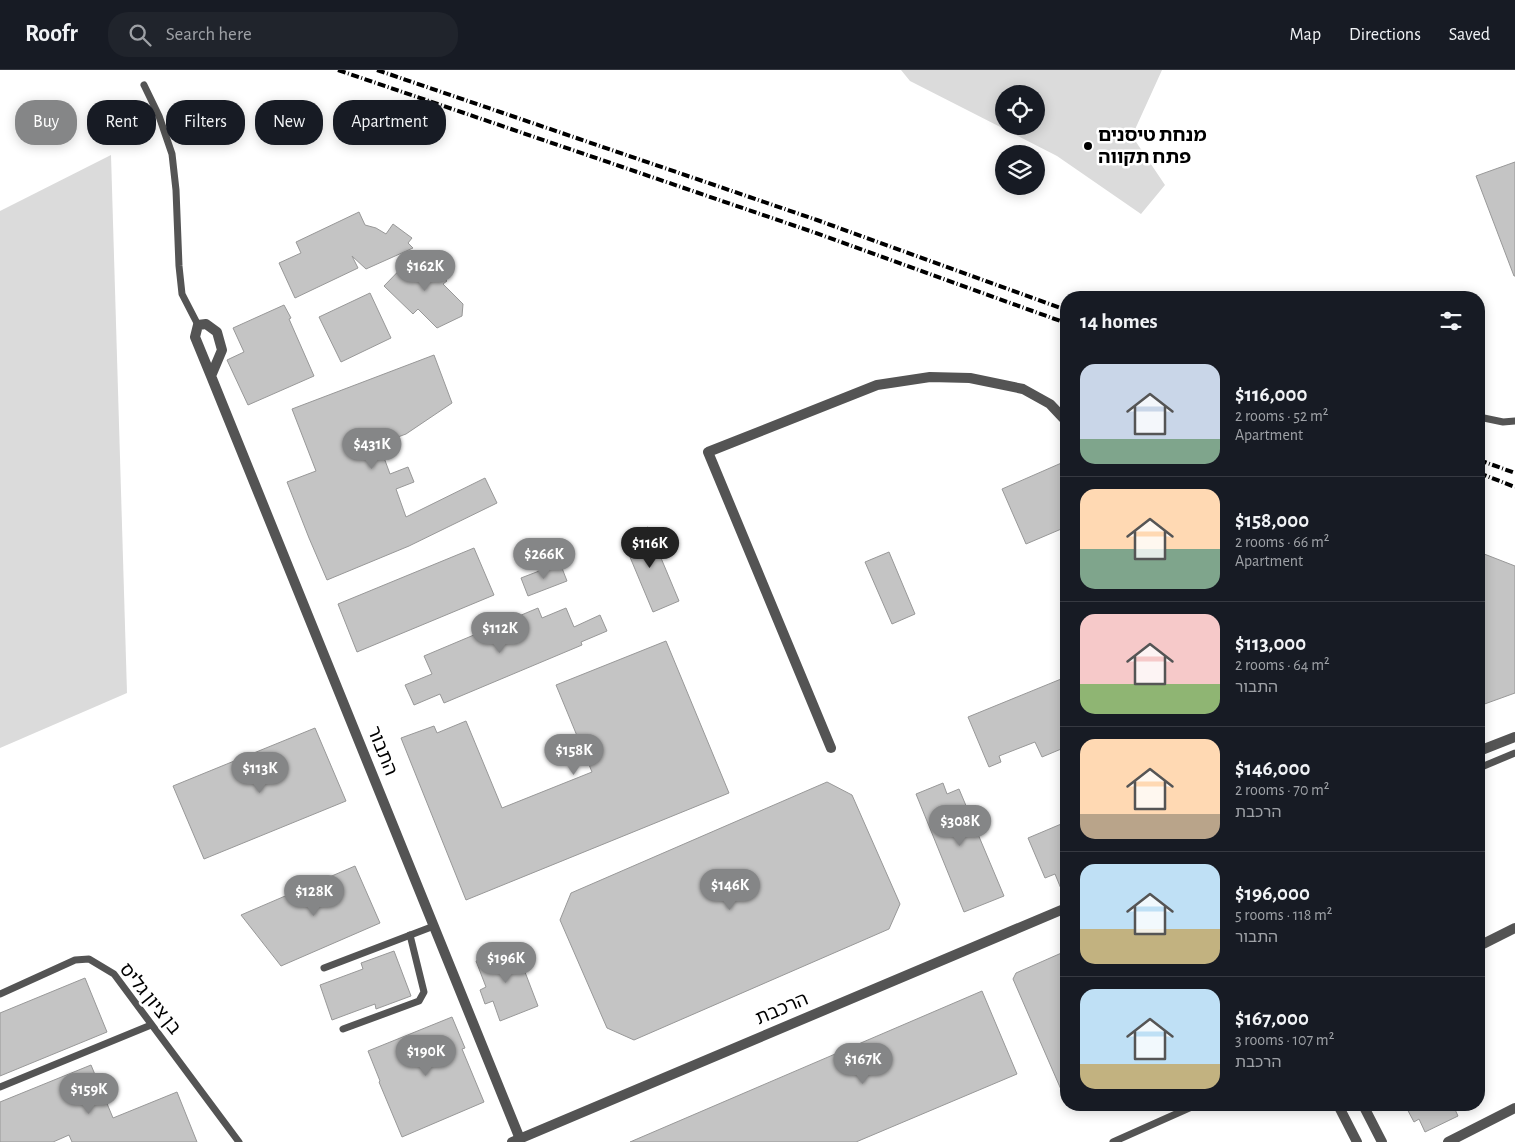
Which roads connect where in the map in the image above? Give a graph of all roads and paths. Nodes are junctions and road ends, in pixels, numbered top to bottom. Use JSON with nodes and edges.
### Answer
{"nodes":[{"id":1,"x":144,"y":85,"type":"dead end"},
{"id":2,"x":198,"y":326,"type":"junction"},
{"id":3,"x":210,"y":376,"type":"junction"},
{"id":4,"x":1060,"y":415,"type":"edge"},
{"id":5,"x":1485,"y":418,"type":"edge"},
{"id":6,"x":1515,"y":421,"type":"edge"},
{"id":7,"x":1515,"y":737,"type":"edge"},
{"id":8,"x":830,"y":748,"type":"dead end"},
{"id":9,"x":1485,"y":749,"type":"edge"},
{"id":10,"x":1515,"y":753,"type":"edge"},
{"id":11,"x":1485,"y":766,"type":"edge"},
{"id":12,"x":1060,"y":911,"type":"edge"},
{"id":13,"x":434,"y":926,"type":"junction"},
{"id":14,"x":1515,"y":928,"type":"edge"},
{"id":15,"x":410,"y":935,"type":"junction"},
{"id":16,"x":1485,"y":943,"type":"edge"},
{"id":17,"x":324,"y":968,"type":"dead end"},
{"id":18,"x":0,"y":994,"type":"edge"},
{"id":19,"x":151,"y":1025,"type":"junction"},
{"id":20,"x":343,"y":1029,"type":"dead end"},
{"id":21,"x":0,"y":1087,"type":"edge"},
{"id":22,"x":1515,"y":1108,"type":"edge"},
{"id":23,"x":1183,"y":1111,"type":"edge"},
{"id":24,"x":1341,"y":1111,"type":"edge"},
{"id":25,"x":1366,"y":1111,"type":"edge"},
{"id":26,"x":516,"y":1140,"type":"edge"},
{"id":27,"x":239,"y":1142,"type":"edge"},
{"id":28,"x":1113,"y":1142,"type":"edge"},
{"id":29,"x":1357,"y":1142,"type":"edge"},
{"id":30,"x":1382,"y":1142,"type":"edge"},
{"id":31,"x":1448,"y":1142,"type":"edge"}],
"edges":[{"from":1,"to":2,"type":"lane"},
{"from":2,"to":3,"type":"street","name":"התבור"},
{"from":2,"to":3,"type":"street"},
{"from":3,"to":13,"type":"street","name":"התבור"},
{"from":4,"to":8,"type":"street"},
{"from":5,"to":6,"type":"lane"},
{"from":7,"to":9,"type":"street"},
{"from":10,"to":11,"type":"lane"},
{"from":12,"to":26,"type":"street","name":"הרכבת"},
{"from":13,"to":15,"type":"lane"},
{"from":13,"to":26,"type":"street","name":"התבור"},
{"from":14,"to":16,"type":"street"},
{"from":15,"to":17,"type":"lane"},
{"from":15,"to":20,"type":"lane"},
{"from":18,"to":19,"type":"lane","name":"בן ציון גליס"},
{"from":19,"to":21,"type":"lane"},
{"from":19,"to":27,"type":"lane","name":"בן ציון גליס"},
{"from":22,"to":31,"type":"street"},
{"from":23,"to":28,"type":"lane"},
{"from":24,"to":29,"type":"street"},
{"from":25,"to":30,"type":"street"}]}
